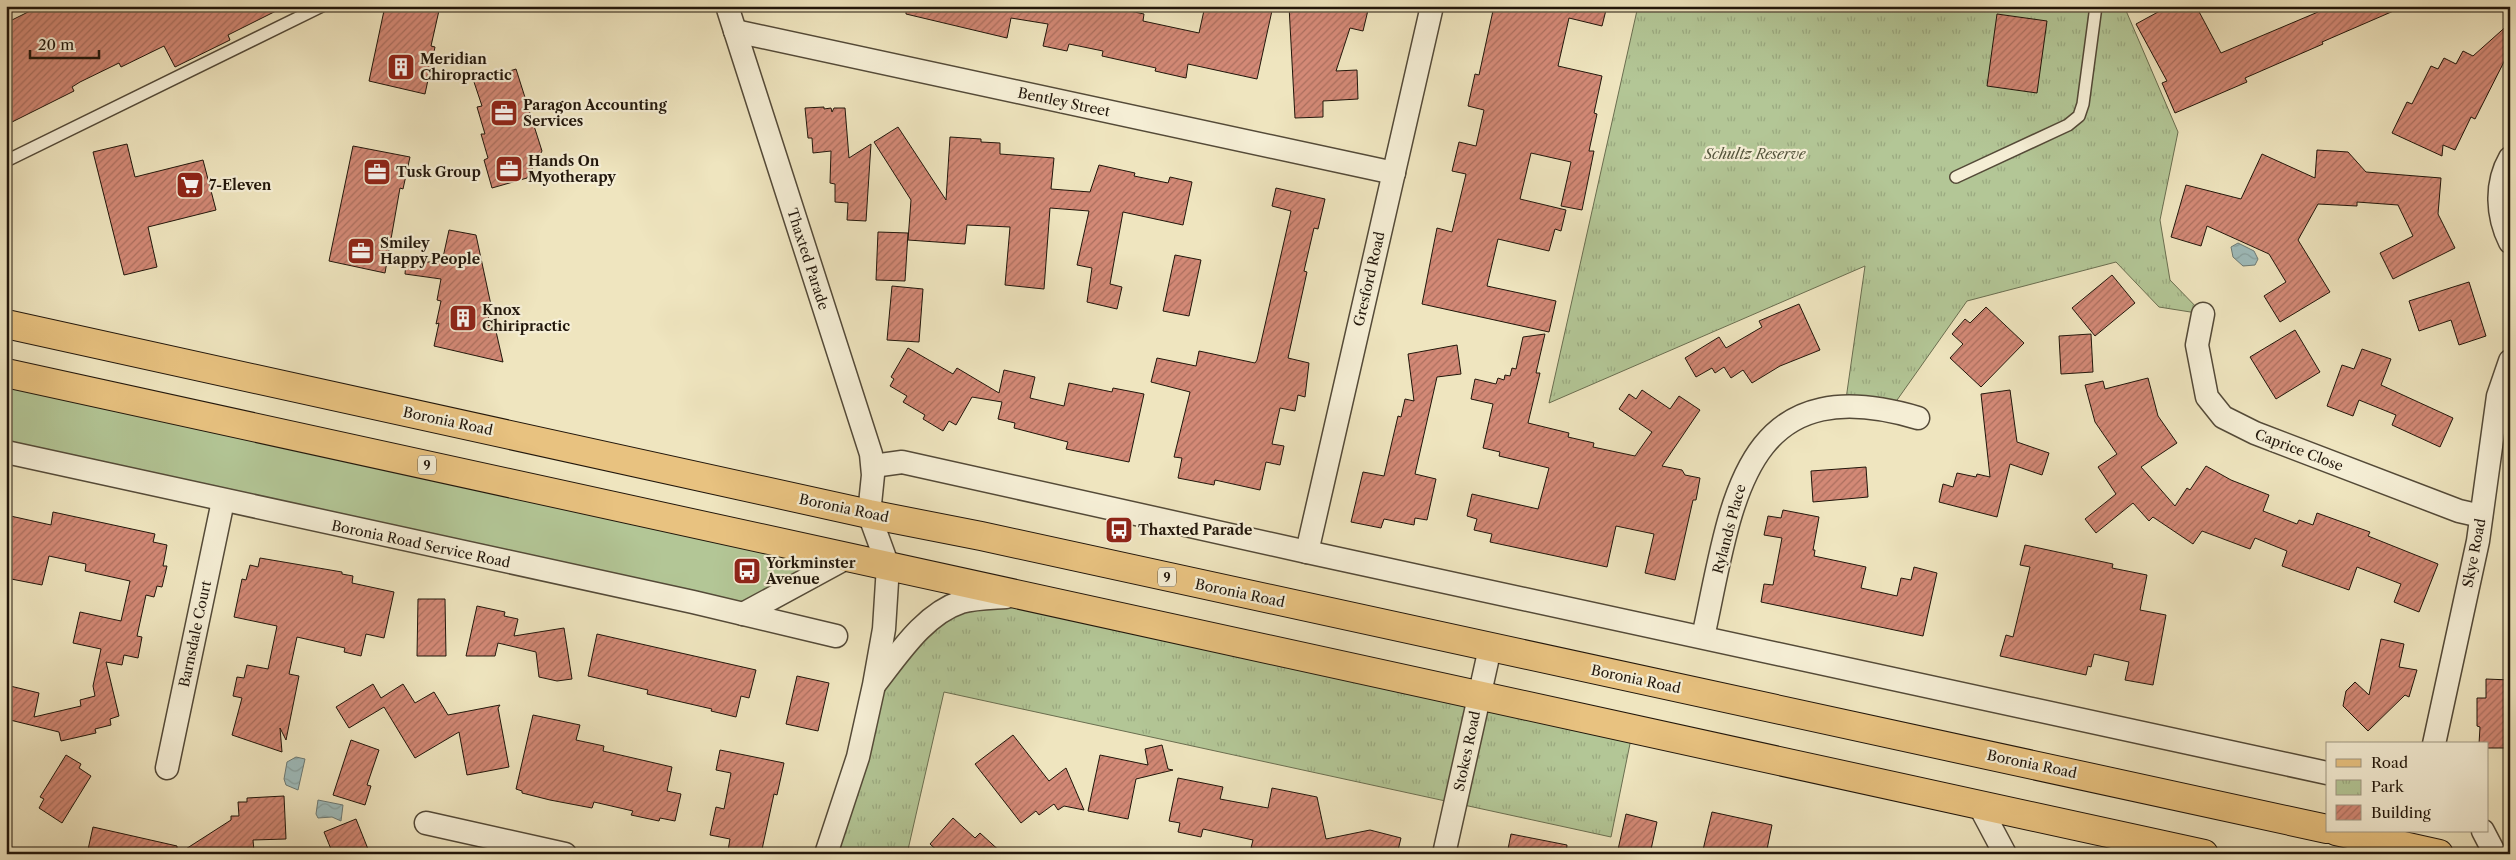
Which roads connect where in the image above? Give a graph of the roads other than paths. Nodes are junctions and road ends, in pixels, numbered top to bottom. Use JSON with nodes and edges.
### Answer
{"nodes":[{"id":1,"x":322,"y":6,"type":"edge"},
{"id":2,"x":727,"y":6,"type":"edge"},
{"id":3,"x":1432,"y":6,"type":"edge"},
{"id":4,"x":2096,"y":6,"type":"edge"},
{"id":5,"x":735,"y":31,"type":"junction"},
{"id":6,"x":2510,"y":158,"type":"edge"},
{"id":7,"x":6,"y":161,"type":"edge"},
{"id":8,"x":1394,"y":173,"type":"junction"},
{"id":9,"x":1956,"y":177,"type":"dead end"},
{"id":10,"x":2510,"y":242,"type":"edge"},
{"id":11,"x":2203,"y":314,"type":"dead end"},
{"id":12,"x":6,"y":324,"type":"edge"},
{"id":13,"x":2510,"y":361,"type":"edge"},
{"id":14,"x":6,"y":373,"type":"edge"},
{"id":15,"x":1918,"y":418,"type":"dead end"},
{"id":16,"x":6,"y":452,"type":"edge"},
{"id":17,"x":873,"y":466,"type":"junction"},
{"id":18,"x":223,"y":501,"type":"junction"},
{"id":19,"x":869,"y":514,"type":"junction"},
{"id":20,"x":2481,"y":516,"type":"junction"},
{"id":21,"x":1307,"y":552,"type":"junction"},
{"id":22,"x":848,"y":557,"type":"junction"},
{"id":23,"x":888,"y":566,"type":"junction"},
{"id":24,"x":1025,"y":596,"type":"junction"},
{"id":25,"x":743,"y":614,"type":"junction"},
{"id":26,"x":836,"y":636,"type":"dead end"},
{"id":27,"x":1704,"y":637,"type":"junction"},
{"id":28,"x":1490,"y":648,"type":"junction"},
{"id":29,"x":874,"y":685,"type":"junction"},
{"id":30,"x":1479,"y":695,"type":"junction"},
{"id":31,"x":2434,"y":742,"type":"edge"},
{"id":32,"x":166,"y":768,"type":"dead end"},
{"id":33,"x":2326,"y":773,"type":"edge"},
{"id":34,"x":1979,"y":805,"type":"junction"},
{"id":35,"x":426,"y":823,"type":"dead end"},
{"id":36,"x":2326,"y":829,"type":"edge"},
{"id":37,"x":2340,"y":832,"type":"edge"},
{"id":38,"x":2483,"y":832,"type":"edge"},
{"id":39,"x":565,"y":854,"type":"edge"},
{"id":40,"x":826,"y":854,"type":"edge"},
{"id":41,"x":1444,"y":854,"type":"edge"},
{"id":42,"x":2005,"y":854,"type":"edge"},
{"id":43,"x":2204,"y":854,"type":"edge"},
{"id":44,"x":2438,"y":854,"type":"edge"},
{"id":45,"x":2494,"y":854,"type":"edge"}],
"edges":[{"from":1,"to":7,"type":"lane"},
{"from":2,"to":5,"type":"street","name":"Thaxted Parade"},
{"from":3,"to":8,"type":"street","name":"Gresford Road"},
{"from":4,"to":9,"type":"lane"},
{"from":5,"to":8,"type":"street","name":"Bentley Street"},
{"from":5,"to":17,"type":"street","name":"Thaxted Parade"},
{"from":6,"to":10,"type":"street"},
{"from":8,"to":21,"type":"street","name":"Gresford Road"},
{"from":11,"to":20,"type":"street","name":"Caprice Close"},
{"from":12,"to":19,"type":"main road","name":"Boronia Road","number":"9"},
{"from":13,"to":20,"type":"street","name":"Skye Road"},
{"from":14,"to":22,"type":"main road","number":"9"},
{"from":15,"to":27,"type":"street","name":"Rylands Place"},
{"from":16,"to":18,"type":"street","name":"Boronia Road Service Road"},
{"from":17,"to":19,"type":"street","name":"Thaxted Parade"},
{"from":17,"to":21,"type":"street"},
{"from":18,"to":25,"type":"street","name":"Boronia Road Service Road"},
{"from":18,"to":32,"type":"street","name":"Barnsdale Court"},
{"from":19,"to":23,"type":"street"},
{"from":19,"to":28,"type":"main road","name":"Boronia Road","number":"9"},
{"from":20,"to":31,"type":"street","name":"Skye Road"},
{"from":21,"to":27,"type":"street"},
{"from":22,"to":23,"type":"main road","number":"9"},
{"from":22,"to":25,"type":"street"},
{"from":23,"to":24,"type":"main road","number":"9"},
{"from":23,"to":29,"type":"street"},
{"from":24,"to":29,"type":"street"},
{"from":24,"to":30,"type":"main road","number":"9"},
{"from":25,"to":26,"type":"street","name":"Boronia Road Service Road"},
{"from":27,"to":33,"type":"street"},
{"from":28,"to":30,"type":"street","name":"Stokes Road"},
{"from":28,"to":36,"type":"main road","name":"Boronia Road","number":"9"},
{"from":29,"to":40,"type":"street"},
{"from":30,"to":34,"type":"main road","number":"9"},
{"from":30,"to":41,"type":"street","name":"Stokes Road"},
{"from":34,"to":42,"type":"street"},
{"from":34,"to":43,"type":"main road","number":"9"},
{"from":35,"to":39,"type":"street"},
{"from":37,"to":44,"type":"main road"},
{"from":38,"to":45,"type":"street"}]}
